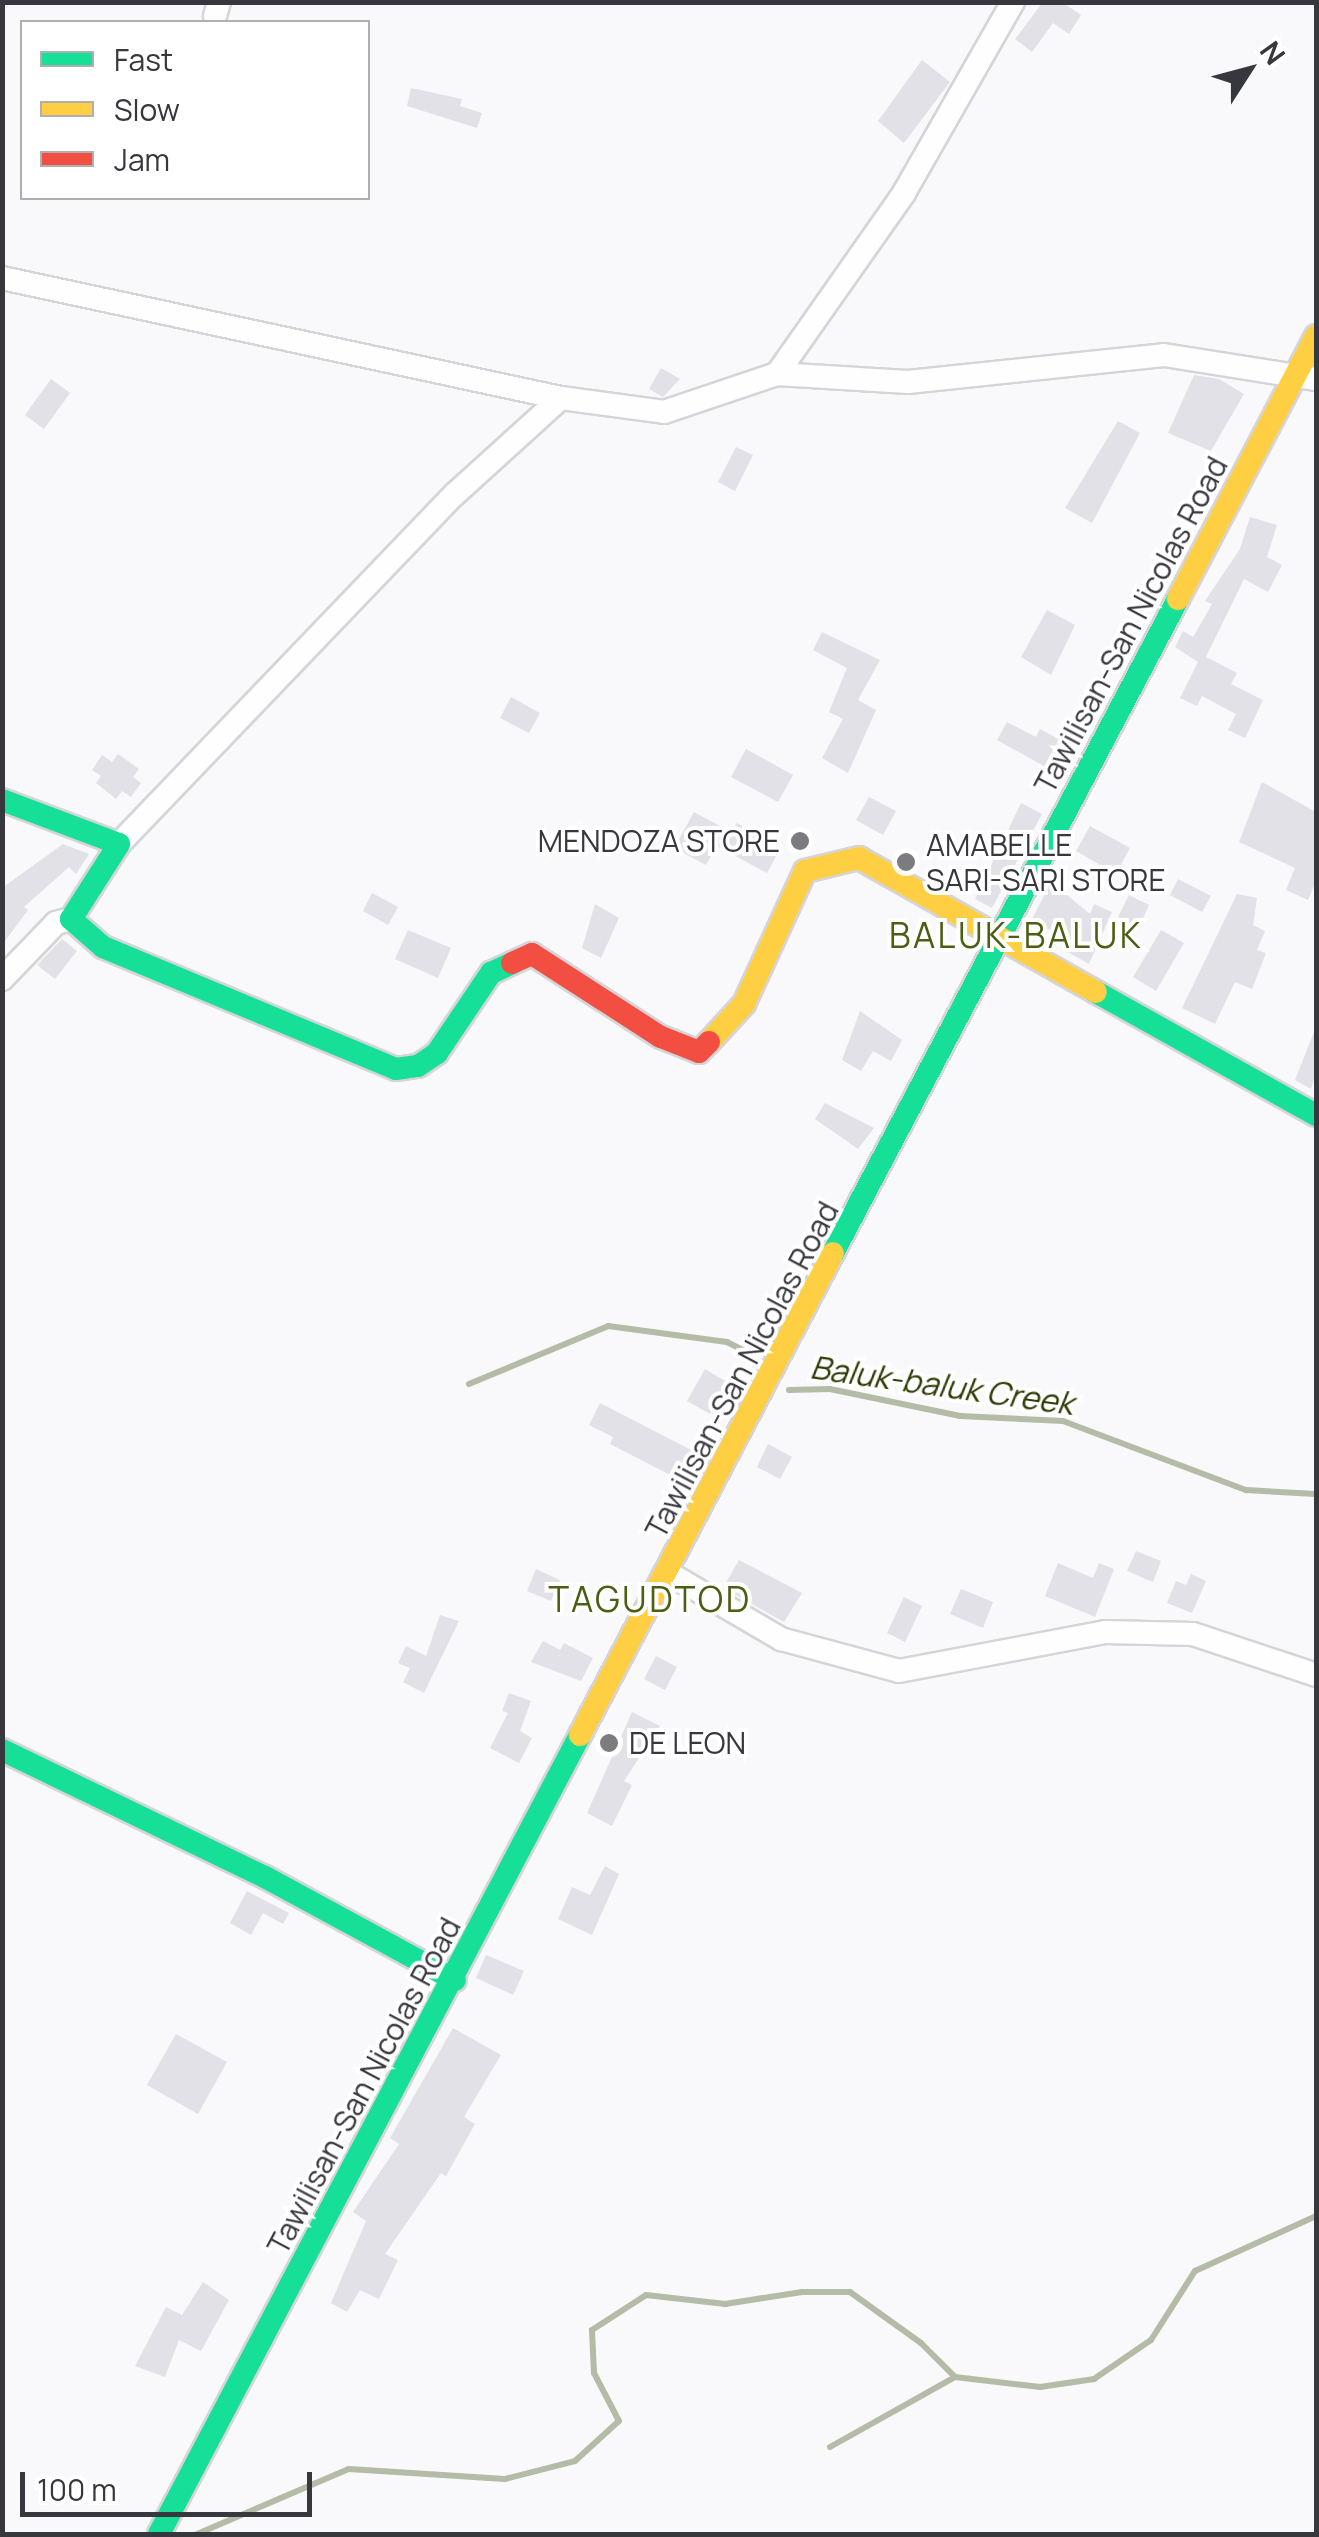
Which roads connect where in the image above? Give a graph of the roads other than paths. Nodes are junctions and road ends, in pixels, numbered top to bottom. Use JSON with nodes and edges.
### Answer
{"nodes":[{"id":1,"x":1012,"y":2,"type":"edge"},
{"id":2,"x":2,"y":278,"type":"edge"},
{"id":3,"x":1316,"y":336,"type":"edge"},
{"id":4,"x":777,"y":374,"type":"junction"},
{"id":5,"x":1305,"y":379,"type":"edge"},
{"id":6,"x":562,"y":398,"type":"junction"},
{"id":7,"x":2,"y":800,"type":"edge"},
{"id":8,"x":119,"y":844,"type":"junction"},
{"id":9,"x":72,"y":919,"type":"junction"},
{"id":10,"x":1003,"y":934,"type":"junction"},
{"id":11,"x":2,"y":979,"type":"edge"},
{"id":12,"x":1316,"y":1115,"type":"edge"},
{"id":13,"x":670,"y":1574,"type":"junction"},
{"id":14,"x":1316,"y":1675,"type":"edge"},
{"id":15,"x":2,"y":1750,"type":"edge"},
{"id":16,"x":455,"y":1980,"type":"junction"},
{"id":17,"x":162,"y":2528,"type":"edge"}],
"edges":[{"from":1,"to":4,"type":"street"},
{"from":2,"to":6,"type":"street"},
{"from":3,"to":5,"type":"main road","name":"Tawilisan-San Nicolas Road"},
{"from":4,"to":5,"type":"street"},
{"from":4,"to":6,"type":"street"},
{"from":5,"to":10,"type":"main road","name":"Tawilisan-San Nicolas Road"},
{"from":6,"to":8,"type":"street"},
{"from":7,"to":8,"type":"main road"},
{"from":8,"to":9,"type":"main road"},
{"from":9,"to":10,"type":"main road"},
{"from":9,"to":11,"type":"street"},
{"from":10,"to":12,"type":"main road"},
{"from":10,"to":13,"type":"main road","name":"Tawilisan-San Nicolas Road"},
{"from":13,"to":14,"type":"street"},
{"from":13,"to":16,"type":"main road","name":"Tawilisan-San Nicolas Road"},
{"from":15,"to":16,"type":"main road"},
{"from":16,"to":17,"type":"main road","name":"Tawilisan-San Nicolas Road"}]}
